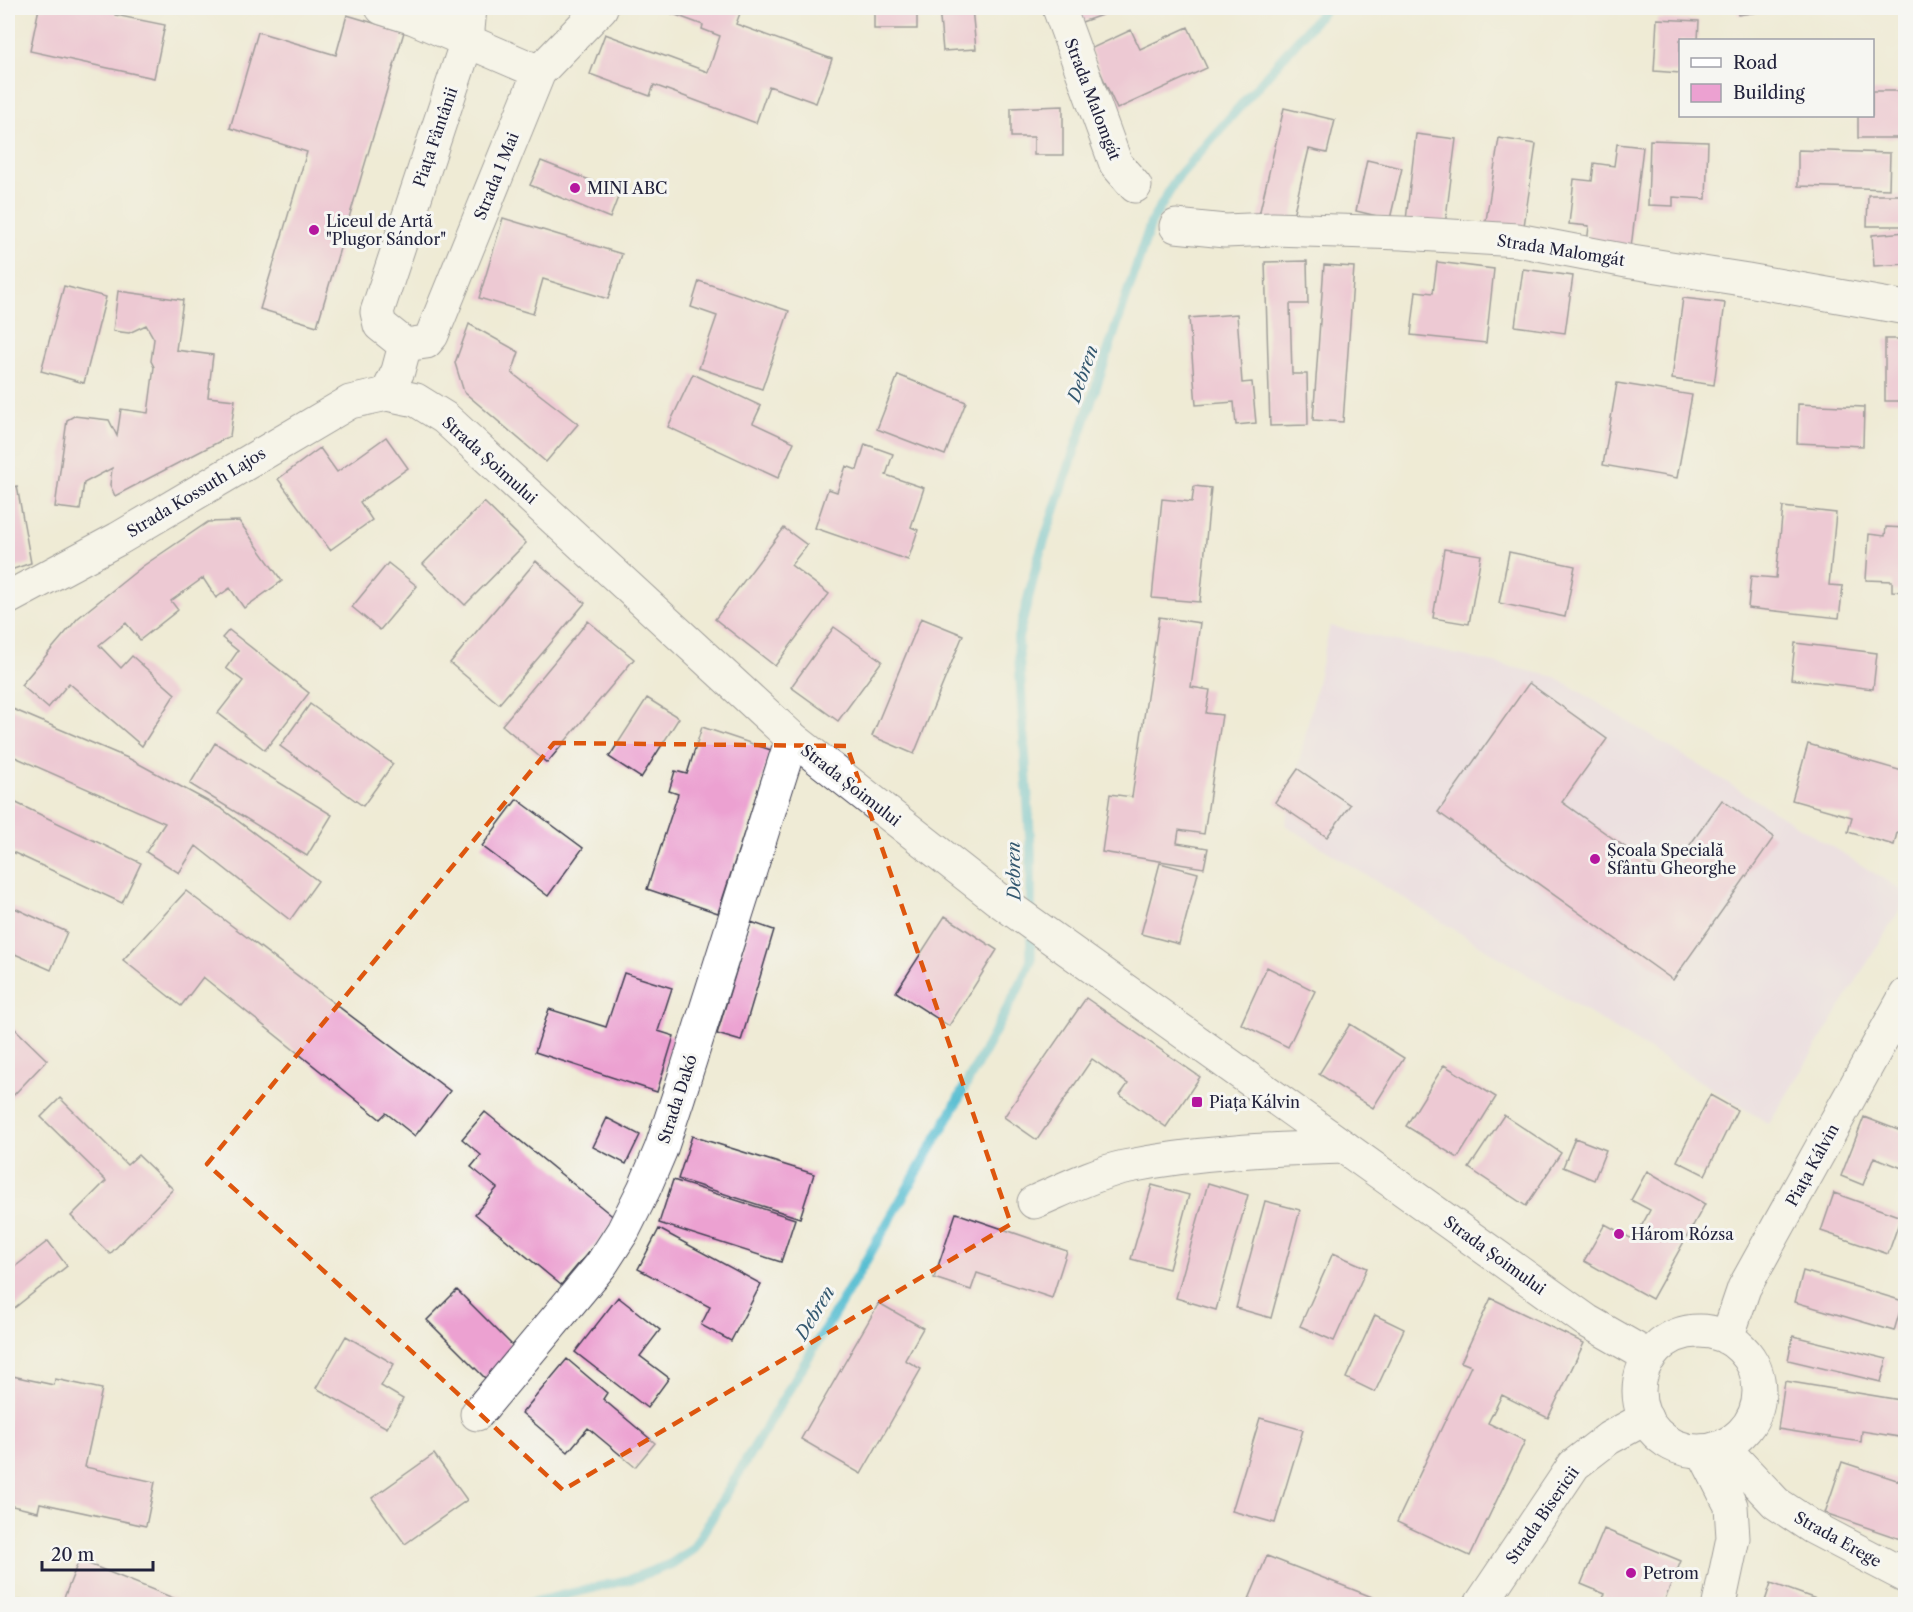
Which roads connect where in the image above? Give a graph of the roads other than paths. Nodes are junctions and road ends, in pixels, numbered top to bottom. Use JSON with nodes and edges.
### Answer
{"nodes":[{"id":1,"x":382,"y":8,"type":"edge"},
{"id":2,"x":470,"y":8,"type":"edge"},
{"id":3,"x":601,"y":8,"type":"edge"},
{"id":4,"x":1059,"y":8,"type":"edge"},
{"id":5,"x":467,"y":41,"type":"junction"},
{"id":6,"x":539,"y":72,"type":"junction"},
{"id":7,"x":1135,"y":186,"type":"dead end"},
{"id":8,"x":1176,"y":226,"type":"dead end"},
{"id":9,"x":1905,"y":308,"type":"edge"},
{"id":10,"x":405,"y":345,"type":"junction"},
{"id":11,"x":387,"y":394,"type":"junction"},
{"id":12,"x":8,"y":598,"type":"edge"},
{"id":13,"x":792,"y":738,"type":"junction"},
{"id":14,"x":1905,"y":995,"type":"edge"},
{"id":15,"x":1344,"y":1147,"type":"junction"},
{"id":16,"x":1034,"y":1202,"type":"dead end"},
{"id":17,"x":1727,"y":1338,"type":"junction"},
{"id":18,"x":1650,"y":1357,"type":"junction"},
{"id":19,"x":477,"y":1414,"type":"dead end"},
{"id":20,"x":1646,"y":1418,"type":"junction"},
{"id":21,"x":1713,"y":1449,"type":"junction"},
{"id":22,"x":1905,"y":1576,"type":"edge"},
{"id":23,"x":1481,"y":1605,"type":"edge"},
{"id":24,"x":1719,"y":1605,"type":"edge"}],
"edges":[{"from":1,"to":5,"type":"street"},
{"from":2,"to":5,"type":"street","name":"Piața Fântânii"},
{"from":3,"to":6,"type":"street","name":"Strada 1 Mai"},
{"from":4,"to":7,"type":"street","name":"Strada Malomgát"},
{"from":5,"to":6,"type":"street"},
{"from":5,"to":10,"type":"street","name":"Piața Fântânii"},
{"from":6,"to":10,"type":"street","name":"Strada 1 Mai"},
{"from":8,"to":9,"type":"street","name":"Strada Malomgát"},
{"from":10,"to":11,"type":"street"},
{"from":11,"to":12,"type":"street","name":"Strada Kossuth Lajos"},
{"from":11,"to":13,"type":"street","name":"Strada Șoimului"},
{"from":13,"to":15,"type":"street","name":"Strada Șoimului"},
{"from":13,"to":19,"type":"street","name":"Strada Dakó"},
{"from":14,"to":17,"type":"street","name":"Piața Kálvin"},
{"from":15,"to":16,"type":"street"},
{"from":15,"to":18,"type":"street","name":"Strada Șoimului"},
{"from":17,"to":18,"type":"street"},
{"from":17,"to":21,"type":"street"},
{"from":18,"to":20,"type":"street"},
{"from":20,"to":21,"type":"street"},
{"from":20,"to":23,"type":"street","name":"Strada Bisericii"},
{"from":21,"to":22,"type":"street","name":"Strada Erege"},
{"from":21,"to":24,"type":"street"}]}
